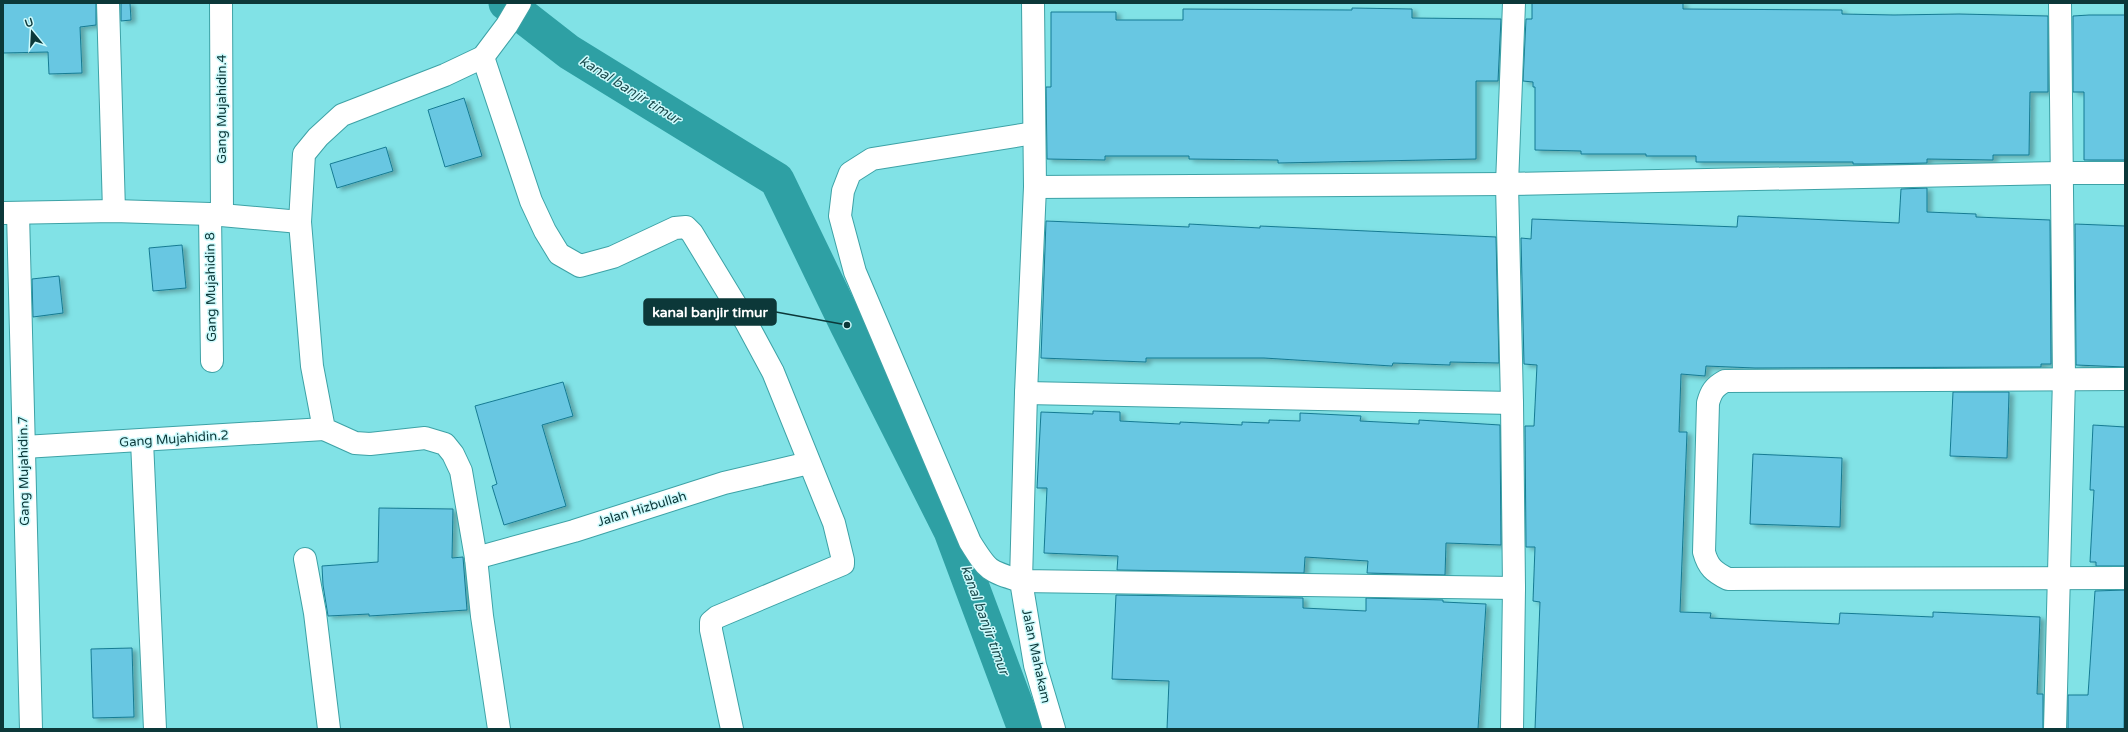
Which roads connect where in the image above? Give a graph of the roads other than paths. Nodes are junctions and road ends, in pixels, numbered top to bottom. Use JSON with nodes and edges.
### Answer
{"nodes":[{"id":1,"x":108,"y":3,"type":"edge"},
{"id":2,"x":221,"y":3,"type":"edge"},
{"id":3,"x":520,"y":3,"type":"edge"},
{"id":4,"x":1033,"y":3,"type":"edge"},
{"id":5,"x":1514,"y":3,"type":"edge"},
{"id":6,"x":2060,"y":3,"type":"edge"},
{"id":7,"x":483,"y":56,"type":"junction"},
{"id":8,"x":1034,"y":134,"type":"junction"},
{"id":9,"x":2063,"y":173,"type":"junction"},
{"id":10,"x":2125,"y":173,"type":"edge"},
{"id":11,"x":1507,"y":184,"type":"junction"},
{"id":12,"x":1035,"y":187,"type":"junction"},
{"id":13,"x":114,"y":211,"type":"junction"},
{"id":14,"x":10,"y":213,"type":"edge"},
{"id":15,"x":216,"y":214,"type":"junction"},
{"id":16,"x":300,"y":222,"type":"junction"},
{"id":17,"x":212,"y":361,"type":"dead end"},
{"id":18,"x":2064,"y":378,"type":"junction"},
{"id":19,"x":2125,"y":379,"type":"edge"},
{"id":20,"x":1026,"y":393,"type":"junction"},
{"id":21,"x":1512,"y":403,"type":"junction"},
{"id":22,"x":324,"y":429,"type":"junction"},
{"id":23,"x":142,"y":441,"type":"junction"},
{"id":24,"x":24,"y":447,"type":"junction"},
{"id":25,"x":809,"y":463,"type":"junction"},
{"id":26,"x":476,"y":558,"type":"junction"},
{"id":27,"x":305,"y":559,"type":"dead end"},
{"id":28,"x":2059,"y":578,"type":"junction"},
{"id":29,"x":2125,"y":578,"type":"edge"},
{"id":30,"x":1021,"y":582,"type":"junction"},
{"id":31,"x":1514,"y":588,"type":"junction"},
{"id":32,"x":31,"y":729,"type":"edge"},
{"id":33,"x":155,"y":729,"type":"edge"},
{"id":34,"x":329,"y":729,"type":"edge"},
{"id":35,"x":499,"y":729,"type":"edge"},
{"id":36,"x":732,"y":729,"type":"edge"},
{"id":37,"x":1054,"y":729,"type":"edge"},
{"id":38,"x":1512,"y":729,"type":"edge"},
{"id":39,"x":2055,"y":729,"type":"edge"}],
"edges":[{"from":1,"to":13,"type":"street"},
{"from":2,"to":15,"type":"street","name":"Gang Mujahidin.4"},
{"from":3,"to":7,"type":"street"},
{"from":4,"to":8,"type":"street","name":"Jalan Mahakam"},
{"from":5,"to":11,"type":"street"},
{"from":6,"to":9,"type":"street"},
{"from":7,"to":16,"type":"street"},
{"from":7,"to":25,"type":"street"},
{"from":8,"to":12,"type":"street","name":"Jalan Mahakam"},
{"from":8,"to":30,"type":"street"},
{"from":9,"to":10,"type":"street"},
{"from":9,"to":11,"type":"street"},
{"from":9,"to":18,"type":"street"},
{"from":11,"to":12,"type":"street"},
{"from":11,"to":21,"type":"street"},
{"from":12,"to":20,"type":"street","name":"Jalan Mahakam"},
{"from":13,"to":14,"type":"street"},
{"from":13,"to":15,"type":"street"},
{"from":14,"to":24,"type":"street","name":"Gang Mujahidin.7"},
{"from":15,"to":16,"type":"street"},
{"from":15,"to":17,"type":"street","name":"Gang Mujahidin 8"},
{"from":16,"to":22,"type":"street"},
{"from":18,"to":19,"type":"street"},
{"from":18,"to":28,"type":"street"},
{"from":18,"to":28,"type":"street"},
{"from":20,"to":21,"type":"street"},
{"from":20,"to":30,"type":"street","name":"Jalan Mahakam"},
{"from":21,"to":31,"type":"street"},
{"from":22,"to":23,"type":"street","name":"Gang Mujahidin.2"},
{"from":22,"to":26,"type":"street"},
{"from":23,"to":24,"type":"street","name":"Gang Mujahidin.2"},
{"from":23,"to":33,"type":"street"},
{"from":24,"to":32,"type":"street","name":"Gang Mujahidin.7"},
{"from":25,"to":26,"type":"street","name":"Jalan Hizbullah"},
{"from":25,"to":36,"type":"street"},
{"from":26,"to":35,"type":"street"},
{"from":27,"to":34,"type":"street"},
{"from":28,"to":29,"type":"street"},
{"from":28,"to":39,"type":"street"},
{"from":30,"to":31,"type":"street"},
{"from":30,"to":37,"type":"street","name":"Jalan Mahakam"},
{"from":31,"to":38,"type":"street"}]}
